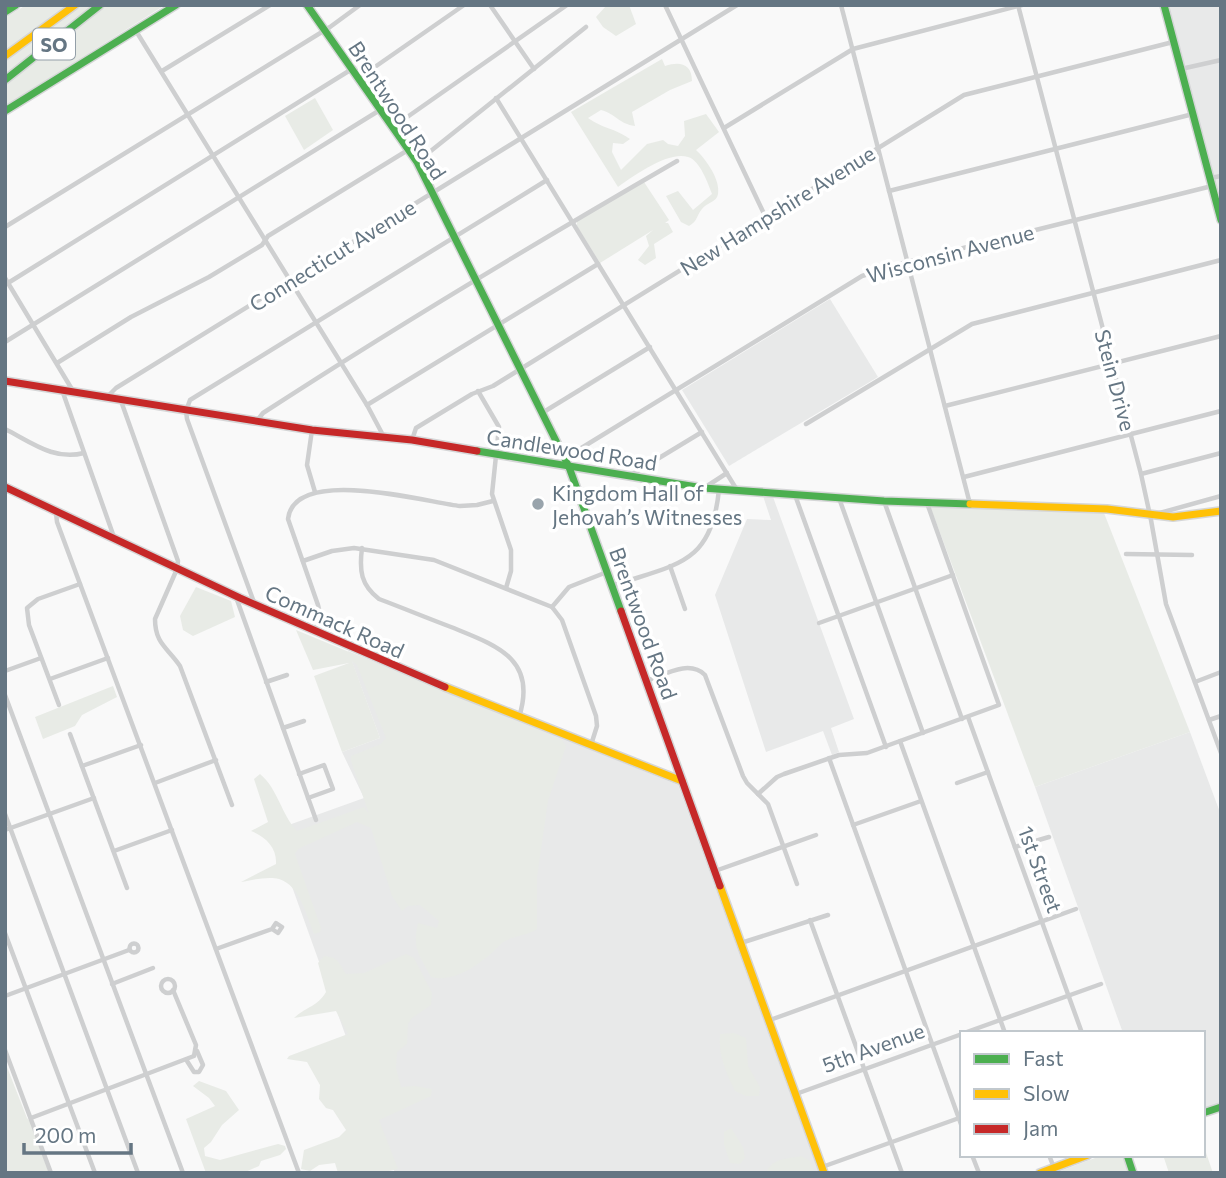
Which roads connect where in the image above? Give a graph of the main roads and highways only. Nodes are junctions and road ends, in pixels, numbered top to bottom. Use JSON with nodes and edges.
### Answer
{"nodes":[{"id":1,"x":16,"y":5,"type":"edge"},
{"id":2,"x":75,"y":5,"type":"edge"},
{"id":3,"x":100,"y":5,"type":"edge"},
{"id":4,"x":176,"y":5,"type":"edge"},
{"id":5,"x":307,"y":5,"type":"edge"},
{"id":6,"x":1164,"y":5,"type":"edge"},
{"id":7,"x":5,"y":12,"type":"edge"},
{"id":8,"x":5,"y":56,"type":"edge"},
{"id":9,"x":5,"y":80,"type":"edge"},
{"id":10,"x":5,"y":111,"type":"edge"},
{"id":11,"x":1221,"y":220,"type":"edge"},
{"id":12,"x":5,"y":381,"type":"edge"},
{"id":13,"x":569,"y":467,"type":"junction"},
{"id":14,"x":5,"y":487,"type":"edge"},
{"id":15,"x":1221,"y":511,"type":"edge"},
{"id":16,"x":677,"y":765,"type":"junction"},
{"id":17,"x":657,"y":772,"type":"junction"},
{"id":18,"x":682,"y":781,"type":"junction"},
{"id":19,"x":1083,"y":1157,"type":"edge"},
{"id":20,"x":823,"y":1170,"type":"edge"},
{"id":21,"x":1040,"y":1173,"type":"edge"}],
"edges":[{"from":1,"to":7,"type":"main road"},
{"from":2,"to":8,"type":"main road","number":"SO"},
{"from":3,"to":9,"type":"main road","number":"SO"},
{"from":4,"to":10,"type":"main road"},
{"from":5,"to":13,"type":"main road","name":"Brentwood Road"},
{"from":6,"to":11,"type":"main road"},
{"from":12,"to":13,"type":"main road","name":"Candlewood Road"},
{"from":13,"to":15,"type":"main road","name":"Candlewood Road"},
{"from":13,"to":16,"type":"main road","name":"Brentwood Road"},
{"from":14,"to":17,"type":"main road","name":"Commack Road"},
{"from":16,"to":17,"type":"main road"},
{"from":16,"to":18,"type":"main road","name":"Brentwood Road"},
{"from":17,"to":18,"type":"main road","name":"Commack Road"},
{"from":18,"to":20,"type":"main road","name":"Brentwood Road"},
{"from":19,"to":21,"type":"main road"}]}
